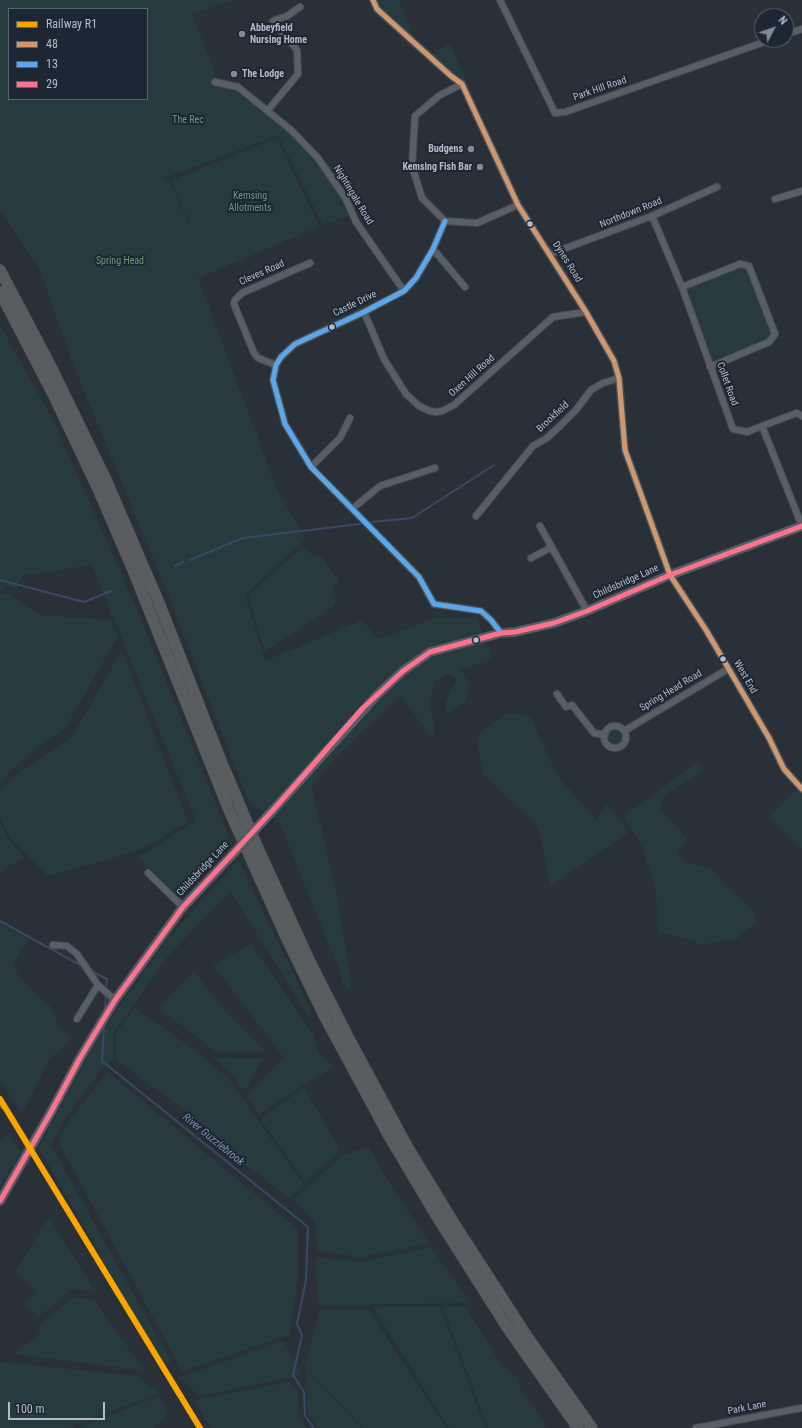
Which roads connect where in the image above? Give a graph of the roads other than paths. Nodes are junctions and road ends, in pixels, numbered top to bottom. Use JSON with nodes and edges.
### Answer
{"nodes":[{"id":1,"x":373,"y":0,"type":"edge"},
{"id":2,"x":500,"y":0,"type":"edge"},
{"id":3,"x":300,"y":7,"type":"dead end"},
{"id":4,"x":754,"y":46,"type":"edge"},
{"id":5,"x":216,"y":82,"type":"dead end"},
{"id":6,"x":462,"y":84,"type":"junction"},
{"id":7,"x":268,"y":110,"type":"junction"},
{"id":8,"x":717,"y":186,"type":"dead end"},
{"id":9,"x":802,"y":191,"type":"edge"},
{"id":10,"x":775,"y":199,"type":"dead end"},
{"id":11,"x":518,"y":205,"type":"junction"},
{"id":12,"x":652,"y":216,"type":"junction"},
{"id":13,"x":445,"y":221,"type":"junction"},
{"id":14,"x":433,"y":249,"type":"junction"},
{"id":15,"x":550,"y":254,"type":"junction"},
{"id":16,"x":310,"y":263,"type":"dead end"},
{"id":17,"x":0,"y":270,"type":"edge"},
{"id":18,"x":465,"y":287,"type":"dead end"},
{"id":19,"x":682,"y":287,"type":"junction"},
{"id":20,"x":404,"y":291,"type":"junction"},
{"id":21,"x":0,"y":292,"type":"edge"},
{"id":22,"x":364,"y":312,"type":"junction"},
{"id":23,"x":586,"y":312,"type":"junction"},
{"id":24,"x":276,"y":365,"type":"junction"},
{"id":25,"x":710,"y":366,"type":"junction"},
{"id":26,"x":619,"y":378,"type":"junction"},
{"id":27,"x":802,"y":416,"type":"edge"},
{"id":28,"x":350,"y":418,"type":"dead end"},
{"id":29,"x":762,"y":426,"type":"junction"},
{"id":30,"x":311,"y":467,"type":"junction"},
{"id":31,"x":435,"y":468,"type":"dead end"},
{"id":32,"x":352,"y":509,"type":"junction"},
{"id":33,"x":476,"y":516,"type":"dead end"},
{"id":34,"x":540,"y":526,"type":"dead end"},
{"id":35,"x":802,"y":526,"type":"edge"},
{"id":36,"x":552,"y":547,"type":"junction"},
{"id":37,"x":531,"y":558,"type":"dead end"},
{"id":38,"x":670,"y":575,"type":"junction"},
{"id":39,"x":587,"y":611,"type":"junction"},
{"id":40,"x":501,"y":633,"type":"junction"},
{"id":41,"x":728,"y":669,"type":"junction"},
{"id":42,"x":557,"y":694,"type":"dead end"},
{"id":43,"x":624,"y":731,"type":"junction"},
{"id":44,"x":605,"y":735,"type":"junction"},
{"id":45,"x":802,"y":789,"type":"edge"},
{"id":46,"x":148,"y":873,"type":"dead end"},
{"id":47,"x":183,"y":907,"type":"junction"},
{"id":48,"x":54,"y":945,"type":"dead end"},
{"id":49,"x":98,"y":985,"type":"junction"},
{"id":50,"x":115,"y":1000,"type":"junction"},
{"id":51,"x":77,"y":1018,"type":"dead end"},
{"id":52,"x":0,"y":1201,"type":"edge"},
{"id":53,"x":802,"y":1408,"type":"edge"},
{"id":54,"x":578,"y":1428,"type":"edge"},
{"id":55,"x":592,"y":1428,"type":"edge"},
{"id":56,"x":696,"y":1428,"type":"edge"}],
"edges":[{"from":1,"to":6,"type":"street","name":"Dynes Road"},
{"from":2,"to":4,"type":"street","name":"Park Hill Road"},
{"from":3,"to":7,"type":"street"},
{"from":5,"to":7,"type":"street","name":"Nightingale Road"},
{"from":6,"to":11,"type":"street","name":"Dynes Road"},
{"from":6,"to":13,"type":"street"},
{"from":7,"to":20,"type":"street","name":"Nightingale Road"},
{"from":8,"to":12,"type":"street","name":"Northdown Road"},
{"from":9,"to":10,"type":"street"},
{"from":11,"to":13,"type":"street"},
{"from":11,"to":15,"type":"street","name":"Dynes Road"},
{"from":12,"to":15,"type":"street","name":"Northdown Road"},
{"from":12,"to":19,"type":"street","name":"Collet Road"},
{"from":13,"to":14,"type":"street","name":"Castle Drive"},
{"from":14,"to":18,"type":"street"},
{"from":14,"to":20,"type":"street","name":"Castle Drive"},
{"from":15,"to":23,"type":"street","name":"Dynes Road"},
{"from":16,"to":24,"type":"street","name":"Cleves Road"},
{"from":17,"to":55,"type":"highway"},
{"from":19,"to":25,"type":"street","name":"Collet Road"},
{"from":19,"to":25,"type":"street"},
{"from":20,"to":22,"type":"street","name":"Castle Drive"},
{"from":21,"to":54,"type":"highway"},
{"from":22,"to":23,"type":"street","name":"Oxen Hill Road"},
{"from":22,"to":24,"type":"street","name":"Castle Drive"},
{"from":23,"to":26,"type":"street","name":"Dynes Road"},
{"from":24,"to":30,"type":"street"},
{"from":25,"to":29,"type":"street","name":"Collet Road"},
{"from":26,"to":33,"type":"street","name":"Brookfield"},
{"from":26,"to":38,"type":"street","name":"Dynes Road"},
{"from":27,"to":29,"type":"street"},
{"from":28,"to":30,"type":"street"},
{"from":29,"to":35,"type":"street"},
{"from":30,"to":32,"type":"street"},
{"from":31,"to":32,"type":"street"},
{"from":32,"to":40,"type":"street"},
{"from":34,"to":36,"type":"street"},
{"from":35,"to":38,"type":"street","name":"Childsbridge Lane"},
{"from":36,"to":37,"type":"street"},
{"from":36,"to":39,"type":"street"},
{"from":38,"to":39,"type":"street","name":"Childsbridge Lane"},
{"from":38,"to":41,"type":"street","name":"West End"},
{"from":39,"to":40,"type":"street","name":"Childsbridge Lane"},
{"from":40,"to":47,"type":"street","name":"Childsbridge Lane","bridge":true},
{"from":41,"to":43,"type":"street","name":"Spring Head Road"},
{"from":41,"to":45,"type":"street","name":"West End"},
{"from":42,"to":44,"type":"street"},
{"from":43,"to":44,"type":"street"},
{"from":43,"to":44,"type":"street"},
{"from":46,"to":47,"type":"street"},
{"from":47,"to":50,"type":"street","name":"Childsbridge Lane"},
{"from":48,"to":49,"type":"street"},
{"from":49,"to":50,"type":"street"},
{"from":49,"to":51,"type":"street"},
{"from":50,"to":52,"type":"street","name":"Childsbridge Lane"},
{"from":53,"to":56,"type":"street","name":"Park Lane"}]}
